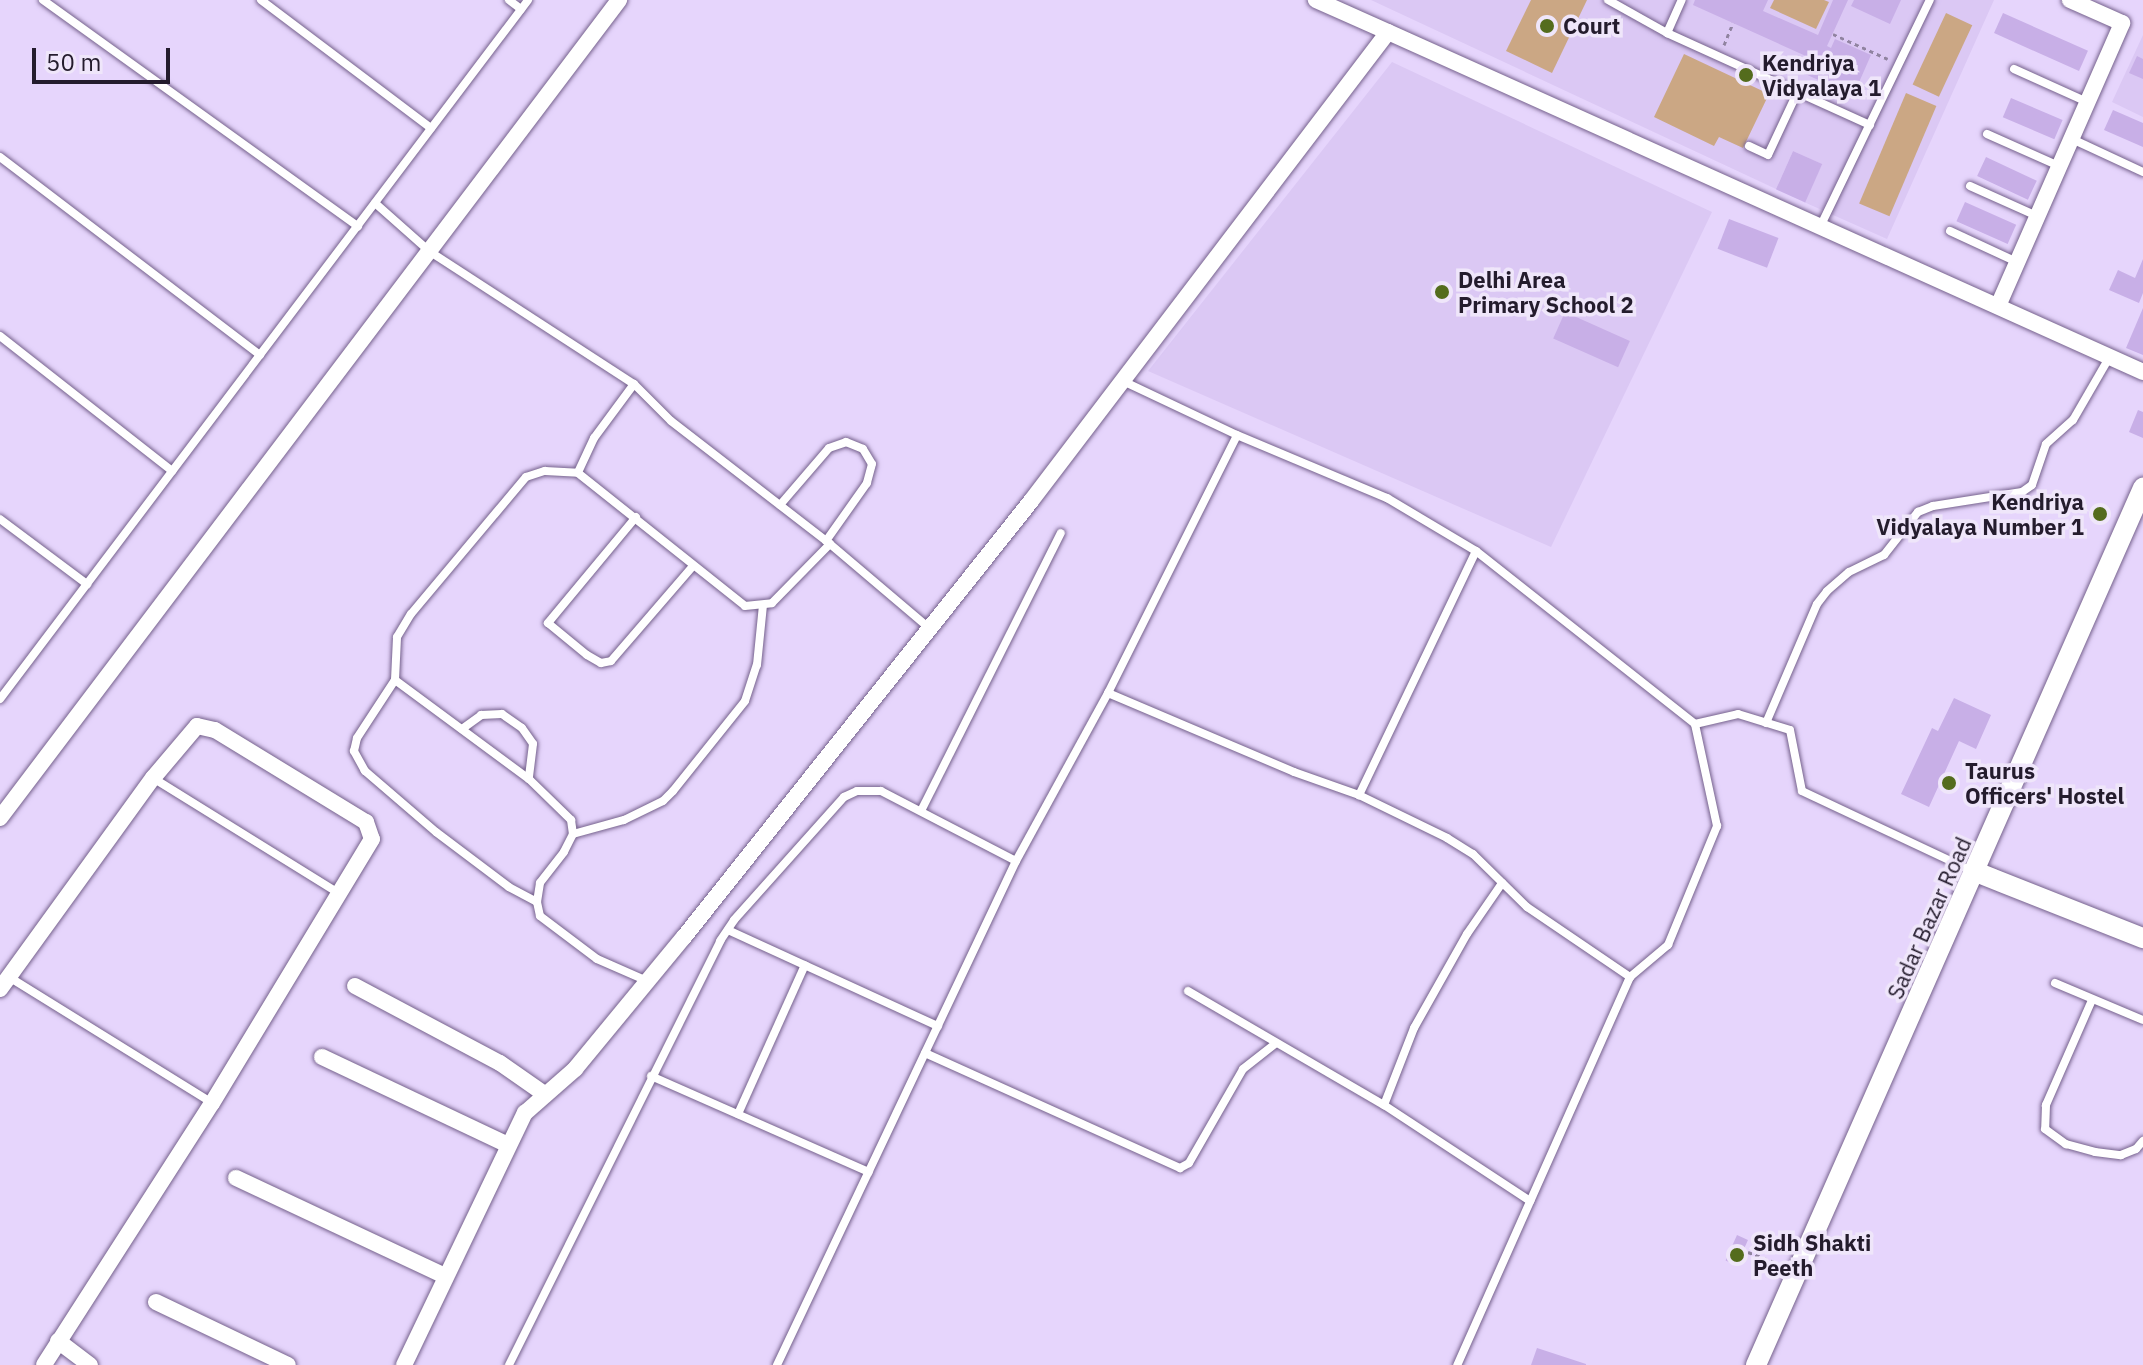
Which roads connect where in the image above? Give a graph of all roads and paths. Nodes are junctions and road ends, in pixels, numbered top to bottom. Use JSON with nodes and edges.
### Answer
{"nodes":[{"id":1,"x":43,"y":0,"type":"edge"},
{"id":2,"x":261,"y":0,"type":"edge"},
{"id":3,"x":509,"y":0,"type":"edge"},
{"id":4,"x":528,"y":0,"type":"edge"},
{"id":5,"x":619,"y":0,"type":"edge"},
{"id":6,"x":1316,"y":0,"type":"edge"},
{"id":7,"x":1608,"y":0,"type":"edge"},
{"id":8,"x":1682,"y":0,"type":"edge"},
{"id":9,"x":1930,"y":0,"type":"edge"},
{"id":10,"x":2070,"y":0,"type":"edge"},
{"id":11,"x":521,"y":9,"type":"junction"},
{"id":12,"x":1733,"y":23,"type":"dead end"},
{"id":13,"x":1388,"y":32,"type":"junction"},
{"id":14,"x":1667,"y":33,"type":"junction"},
{"id":15,"x":1833,"y":34,"type":"dead end"},
{"id":16,"x":1719,"y":56,"type":"junction"},
{"id":17,"x":1899,"y":65,"type":"junction"},
{"id":18,"x":2014,"y":69,"type":"dead end"},
{"id":19,"x":1797,"y":93,"type":"junction"},
{"id":20,"x":2088,"y":102,"type":"junction"},
{"id":21,"x":1870,"y":125,"type":"junction"},
{"id":22,"x":431,"y":128,"type":"junction"},
{"id":23,"x":1987,"y":134,"type":"dead end"},
{"id":24,"x":2072,"y":139,"type":"junction"},
{"id":25,"x":1749,"y":146,"type":"dead end"},
{"id":26,"x":0,"y":157,"type":"edge"},
{"id":27,"x":2060,"y":167,"type":"junction"},
{"id":28,"x":2143,"y":172,"type":"edge"},
{"id":29,"x":1970,"y":186,"type":"dead end"},
{"id":30,"x":375,"y":203,"type":"junction"},
{"id":31,"x":2038,"y":217,"type":"junction"},
{"id":32,"x":1821,"y":225,"type":"junction"},
{"id":33,"x":358,"y":226,"type":"junction"},
{"id":34,"x":1950,"y":231,"type":"dead end"},
{"id":35,"x":429,"y":251,"type":"junction"},
{"id":36,"x":2017,"y":262,"type":"junction"},
{"id":37,"x":1998,"y":306,"type":"junction"},
{"id":38,"x":0,"y":336,"type":"edge"},
{"id":39,"x":260,"y":355,"type":"junction"},
{"id":40,"x":2110,"y":357,"type":"junction"},
{"id":41,"x":2143,"y":372,"type":"edge"},
{"id":42,"x":1123,"y":380,"type":"junction"},
{"id":43,"x":634,"y":384,"type":"junction"},
{"id":44,"x":1237,"y":435,"type":"junction"},
{"id":45,"x":172,"y":471,"type":"junction"},
{"id":46,"x":578,"y":473,"type":"junction"},
{"id":47,"x":2143,"y":488,"type":"edge"},
{"id":48,"x":780,"y":505,"type":"junction"},
{"id":49,"x":636,"y":517,"type":"junction"},
{"id":50,"x":0,"y":519,"type":"edge"},
{"id":51,"x":1061,"y":533,"type":"dead end"},
{"id":52,"x":828,"y":542,"type":"junction"},
{"id":53,"x":1476,"y":551,"type":"junction"},
{"id":54,"x":693,"y":566,"type":"junction"},
{"id":55,"x":87,"y":584,"type":"junction"},
{"id":56,"x":763,"y":605,"type":"junction"},
{"id":57,"x":928,"y":627,"type":"junction"},
{"id":58,"x":395,"y":680,"type":"junction"},
{"id":59,"x":1108,"y":693,"type":"junction"},
{"id":60,"x":0,"y":699,"type":"edge"},
{"id":61,"x":1766,"y":723,"type":"junction"},
{"id":62,"x":1695,"y":724,"type":"junction"},
{"id":63,"x":462,"y":729,"type":"junction"},
{"id":64,"x":153,"y":778,"type":"junction"},
{"id":65,"x":529,"y":779,"type":"junction"},
{"id":66,"x":1359,"y":795,"type":"junction"},
{"id":67,"x":921,"y":811,"type":"junction"},
{"id":68,"x":0,"y":818,"type":"edge"},
{"id":69,"x":573,"y":834,"type":"junction"},
{"id":70,"x":1016,"y":861,"type":"junction"},
{"id":71,"x":1976,"y":872,"type":"junction"},
{"id":72,"x":1502,"y":883,"type":"junction"},
{"id":73,"x":337,"y":892,"type":"junction"},
{"id":74,"x":537,"y":902,"type":"junction"},
{"id":75,"x":728,"y":930,"type":"junction"},
{"id":76,"x":2143,"y":938,"type":"edge"},
{"id":77,"x":805,"y":965,"type":"junction"},
{"id":78,"x":1630,"y":977,"type":"junction"},
{"id":79,"x":645,"y":980,"type":"junction"},
{"id":80,"x":4,"y":983,"type":"edge"},
{"id":81,"x":2055,"y":983,"type":"dead end"},
{"id":82,"x":355,"y":986,"type":"dead end"},
{"id":83,"x":1188,"y":991,"type":"dead end"},
{"id":84,"x":2092,"y":1000,"type":"junction"},
{"id":85,"x":2143,"y":1020,"type":"edge"},
{"id":86,"x":938,"y":1026,"type":"junction"},
{"id":87,"x":1276,"y":1043,"type":"junction"},
{"id":88,"x":925,"y":1053,"type":"junction"},
{"id":89,"x":322,"y":1057,"type":"dead end"},
{"id":90,"x":651,"y":1076,"type":"junction"},
{"id":91,"x":543,"y":1093,"type":"junction"},
{"id":92,"x":212,"y":1103,"type":"junction"},
{"id":93,"x":1384,"y":1105,"type":"junction"},
{"id":94,"x":738,"y":1114,"type":"junction"},
{"id":95,"x":2143,"y":1141,"type":"edge"},
{"id":96,"x":508,"y":1145,"type":"junction"},
{"id":97,"x":869,"y":1172,"type":"junction"},
{"id":98,"x":236,"y":1178,"type":"dead end"},
{"id":99,"x":1530,"y":1201,"type":"junction"},
{"id":100,"x":1748,"y":1252,"type":"dead end"},
{"id":101,"x":1798,"y":1271,"type":"junction"},
{"id":102,"x":445,"y":1276,"type":"junction"},
{"id":103,"x":156,"y":1302,"type":"dead end"},
{"id":104,"x":58,"y":1341,"type":"junction"},
{"id":105,"x":44,"y":1365,"type":"edge"},
{"id":106,"x":89,"y":1365,"type":"edge"},
{"id":107,"x":288,"y":1365,"type":"edge"},
{"id":108,"x":404,"y":1365,"type":"edge"},
{"id":109,"x":509,"y":1365,"type":"edge"},
{"id":110,"x":777,"y":1365,"type":"edge"},
{"id":111,"x":1457,"y":1365,"type":"edge"},
{"id":112,"x":1756,"y":1365,"type":"edge"}],
"edges":[{"from":1,"to":33,"type":"lane"},
{"from":2,"to":22,"type":"lane"},
{"from":3,"to":11,"type":"lane"},
{"from":4,"to":11,"type":"lane"},
{"from":5,"to":35,"type":"street"},
{"from":6,"to":13,"type":"street"},
{"from":7,"to":14,"type":"lane"},
{"from":8,"to":14,"type":"lane"},
{"from":9,"to":17,"type":"lane"},
{"from":10,"to":20,"type":"street"},
{"from":11,"to":22,"type":"lane"},
{"from":12,"to":16,"type":"path"},
{"from":13,"to":32,"type":"street"},
{"from":13,"to":42,"type":"street"},
{"from":14,"to":16,"type":"lane"},
{"from":15,"to":17,"type":"path"},
{"from":16,"to":19,"type":"lane"},
{"from":17,"to":21,"type":"lane"},
{"from":18,"to":20,"type":"lane"},
{"from":19,"to":21,"type":"lane"},
{"from":19,"to":25,"type":"lane"},
{"from":20,"to":24,"type":"street"},
{"from":21,"to":32,"type":"lane"},
{"from":22,"to":30,"type":"lane"},
{"from":23,"to":27,"type":"lane"},
{"from":24,"to":27,"type":"street"},
{"from":24,"to":28,"type":"lane"},
{"from":26,"to":39,"type":"lane"},
{"from":27,"to":31,"type":"street"},
{"from":29,"to":31,"type":"lane"},
{"from":30,"to":33,"type":"lane"},
{"from":30,"to":35,"type":"lane"},
{"from":31,"to":36,"type":"street"},
{"from":32,"to":37,"type":"street"},
{"from":33,"to":39,"type":"lane"},
{"from":34,"to":36,"type":"lane"},
{"from":35,"to":43,"type":"lane"},
{"from":35,"to":68,"type":"street"},
{"from":36,"to":37,"type":"street"},
{"from":37,"to":40,"type":"street"},
{"from":38,"to":45,"type":"lane"},
{"from":39,"to":45,"type":"lane"},
{"from":40,"to":41,"type":"street"},
{"from":40,"to":61,"type":"lane"},
{"from":42,"to":44,"type":"lane"},
{"from":42,"to":57,"type":"street"},
{"from":43,"to":46,"type":"lane"},
{"from":43,"to":48,"type":"lane"},
{"from":44,"to":53,"type":"lane"},
{"from":44,"to":59,"type":"lane"},
{"from":45,"to":55,"type":"lane"},
{"from":46,"to":49,"type":"lane"},
{"from":46,"to":58,"type":"lane"},
{"from":47,"to":71,"type":"street","name":"Sadar Bazar Road"},
{"from":48,"to":52,"type":"lane"},
{"from":48,"to":52,"type":"lane"},
{"from":49,"to":54,"type":"lane"},
{"from":49,"to":54,"type":"lane"},
{"from":50,"to":55,"type":"lane"},
{"from":51,"to":67,"type":"lane"},
{"from":52,"to":56,"type":"lane"},
{"from":52,"to":57,"type":"lane"},
{"from":53,"to":62,"type":"lane"},
{"from":53,"to":66,"type":"lane"},
{"from":54,"to":56,"type":"lane"},
{"from":55,"to":60,"type":"lane"},
{"from":56,"to":69,"type":"lane"},
{"from":57,"to":79,"type":"street"},
{"from":58,"to":63,"type":"lane"},
{"from":58,"to":74,"type":"lane"},
{"from":59,"to":66,"type":"lane"},
{"from":59,"to":70,"type":"lane"},
{"from":61,"to":62,"type":"lane"},
{"from":61,"to":71,"type":"lane"},
{"from":62,"to":78,"type":"lane"},
{"from":63,"to":65,"type":"lane"},
{"from":63,"to":65,"type":"lane"},
{"from":64,"to":73,"type":"lane"},
{"from":64,"to":73,"type":"street"},
{"from":64,"to":80,"type":"street"},
{"from":65,"to":69,"type":"lane"},
{"from":66,"to":72,"type":"lane"},
{"from":67,"to":70,"type":"lane"},
{"from":67,"to":75,"type":"lane"},
{"from":69,"to":74,"type":"lane"},
{"from":70,"to":86,"type":"lane"},
{"from":71,"to":76,"type":"street"},
{"from":71,"to":101,"type":"street","name":"Sadar Bazar Road"},
{"from":72,"to":78,"type":"lane"},
{"from":72,"to":93,"type":"lane"},
{"from":73,"to":92,"type":"street"},
{"from":74,"to":79,"type":"lane"},
{"from":75,"to":77,"type":"lane"},
{"from":75,"to":90,"type":"lane"},
{"from":77,"to":86,"type":"lane"},
{"from":77,"to":94,"type":"lane"},
{"from":78,"to":99,"type":"lane"},
{"from":79,"to":91,"type":"street"},
{"from":80,"to":92,"type":"lane"},
{"from":81,"to":84,"type":"lane"},
{"from":82,"to":91,"type":"street"},
{"from":83,"to":87,"type":"lane"},
{"from":84,"to":85,"type":"lane"},
{"from":84,"to":95,"type":"lane"},
{"from":86,"to":88,"type":"lane"},
{"from":87,"to":88,"type":"lane"},
{"from":87,"to":93,"type":"lane"},
{"from":88,"to":97,"type":"lane"},
{"from":89,"to":96,"type":"street"},
{"from":90,"to":94,"type":"lane"},
{"from":90,"to":109,"type":"lane"},
{"from":91,"to":96,"type":"street"},
{"from":92,"to":104,"type":"street"},
{"from":93,"to":99,"type":"lane"},
{"from":94,"to":97,"type":"lane"},
{"from":96,"to":102,"type":"street"},
{"from":97,"to":110,"type":"lane"},
{"from":98,"to":102,"type":"street"},
{"from":99,"to":111,"type":"lane"},
{"from":100,"to":101,"type":"path"},
{"from":101,"to":112,"type":"street","name":"Sadar Bazar Road"},
{"from":102,"to":108,"type":"street"},
{"from":103,"to":107,"type":"street"},
{"from":104,"to":105,"type":"street"},
{"from":104,"to":106,"type":"street"}]}
